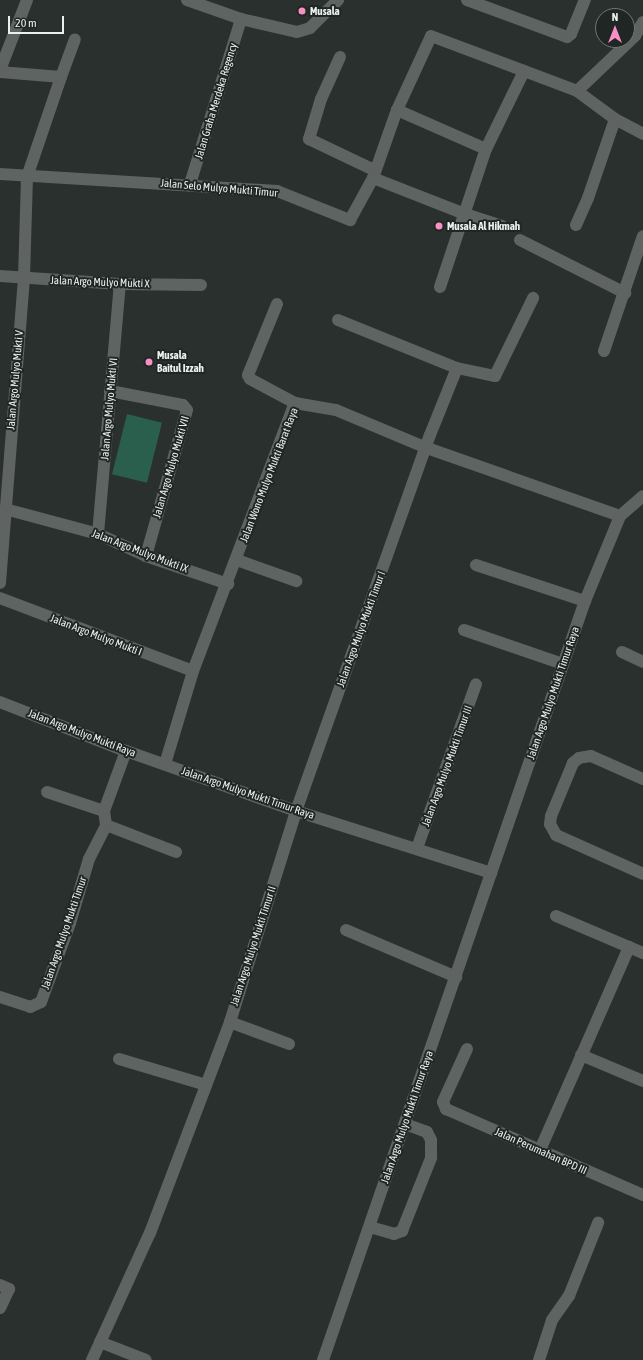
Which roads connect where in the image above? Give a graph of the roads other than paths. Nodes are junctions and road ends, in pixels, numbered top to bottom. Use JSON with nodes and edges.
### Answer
{"nodes":[{"id":1,"x":27,"y":0,"type":"edge"},
{"id":2,"x":187,"y":0,"type":"edge"},
{"id":3,"x":338,"y":0,"type":"edge"},
{"id":4,"x":467,"y":0,"type":"edge"},
{"id":5,"x":585,"y":0,"type":"edge"},
{"id":6,"x":495,"y":5,"type":"edge"},
{"id":7,"x":241,"y":19,"type":"junction"},
{"id":8,"x":643,"y":22,"type":"edge"},
{"id":9,"x":75,"y":39,"type":"dead end"},
{"id":10,"x":639,"y":39,"type":"edge"},
{"id":11,"x":340,"y":57,"type":"dead end"},
{"id":12,"x":0,"y":71,"type":"edge"},
{"id":13,"x":524,"y":71,"type":"junction"},
{"id":14,"x":61,"y":77,"type":"junction"},
{"id":15,"x":577,"y":91,"type":"junction"},
{"id":16,"x":397,"y":110,"type":"junction"},
{"id":17,"x":616,"y":119,"type":"junction"},
{"id":18,"x":643,"y":134,"type":"edge"},
{"id":19,"x":486,"y":149,"type":"junction"},
{"id":20,"x":0,"y":174,"type":"edge"},
{"id":21,"x":373,"y":174,"type":"junction"},
{"id":22,"x":27,"y":177,"type":"junction"},
{"id":23,"x":190,"y":184,"type":"junction"},
{"id":24,"x":465,"y":214,"type":"junction"},
{"id":25,"x":576,"y":225,"type":"dead end"},
{"id":26,"x":502,"y":226,"type":"dead end"},
{"id":27,"x":643,"y":237,"type":"edge"},
{"id":28,"x":520,"y":240,"type":"dead end"},
{"id":29,"x":0,"y":276,"type":"edge"},
{"id":30,"x":24,"y":278,"type":"junction"},
{"id":31,"x":120,"y":284,"type":"junction"},
{"id":32,"x":201,"y":285,"type":"dead end"},
{"id":33,"x":440,"y":287,"type":"dead end"},
{"id":34,"x":625,"y":293,"type":"junction"},
{"id":35,"x":532,"y":298,"type":"dead end"},
{"id":36,"x":276,"y":304,"type":"dead end"},
{"id":37,"x":338,"y":320,"type":"dead end"},
{"id":38,"x":604,"y":351,"type":"dead end"},
{"id":39,"x":457,"y":368,"type":"junction"},
{"id":40,"x":110,"y":391,"type":"junction"},
{"id":41,"x":295,"y":403,"type":"junction"},
{"id":42,"x":427,"y":448,"type":"junction"},
{"id":43,"x":643,"y":496,"type":"edge"},
{"id":44,"x":5,"y":509,"type":"junction"},
{"id":45,"x":620,"y":516,"type":"junction"},
{"id":46,"x":98,"y":534,"type":"junction"},
{"id":47,"x":146,"y":556,"type":"junction"},
{"id":48,"x":237,"y":560,"type":"junction"},
{"id":49,"x":476,"y":565,"type":"dead end"},
{"id":50,"x":296,"y":581,"type":"dead end"},
{"id":51,"x":0,"y":583,"type":"edge"},
{"id":52,"x":228,"y":584,"type":"junction"},
{"id":53,"x":0,"y":598,"type":"edge"},
{"id":54,"x":585,"y":601,"type":"junction"},
{"id":55,"x":464,"y":630,"type":"dead end"},
{"id":56,"x":622,"y":652,"type":"dead end"},
{"id":57,"x":643,"y":662,"type":"edge"},
{"id":58,"x":563,"y":664,"type":"junction"},
{"id":59,"x":193,"y":671,"type":"junction"},
{"id":60,"x":476,"y":684,"type":"dead end"},
{"id":61,"x":0,"y":702,"type":"edge"},
{"id":62,"x":126,"y":751,"type":"junction"},
{"id":63,"x":165,"y":764,"type":"junction"},
{"id":64,"x":643,"y":779,"type":"edge"},
{"id":65,"x":47,"y":792,"type":"dead end"},
{"id":66,"x":104,"y":811,"type":"junction"},
{"id":67,"x":296,"y":811,"type":"junction"},
{"id":68,"x":106,"y":825,"type":"junction"},
{"id":69,"x":417,"y":848,"type":"junction"},
{"id":70,"x":176,"y":852,"type":"dead end"},
{"id":71,"x":491,"y":873,"type":"junction"},
{"id":72,"x":643,"y":874,"type":"edge"},
{"id":73,"x":556,"y":916,"type":"dead end"},
{"id":74,"x":346,"y":930,"type":"dead end"},
{"id":75,"x":629,"y":947,"type":"junction"},
{"id":76,"x":643,"y":953,"type":"edge"},
{"id":77,"x":456,"y":977,"type":"junction"},
{"id":78,"x":0,"y":997,"type":"edge"},
{"id":79,"x":230,"y":1022,"type":"junction"},
{"id":80,"x":288,"y":1044,"type":"dead end"},
{"id":81,"x":467,"y":1049,"type":"dead end"},
{"id":82,"x":581,"y":1055,"type":"junction"},
{"id":83,"x":120,"y":1059,"type":"dead end"},
{"id":84,"x":643,"y":1082,"type":"edge"},
{"id":85,"x":206,"y":1085,"type":"junction"},
{"id":86,"x":407,"y":1124,"type":"junction"},
{"id":87,"x":540,"y":1150,"type":"junction"},
{"id":88,"x":643,"y":1195,"type":"edge"},
{"id":89,"x":598,"y":1223,"type":"dead end"},
{"id":90,"x":373,"y":1228,"type":"junction"},
{"id":91,"x":5,"y":1287,"type":"edge"},
{"id":92,"x":0,"y":1308,"type":"edge"},
{"id":93,"x":100,"y":1342,"type":"junction"},
{"id":94,"x":92,"y":1360,"type":"edge"},
{"id":95,"x":146,"y":1360,"type":"edge"},
{"id":96,"x":323,"y":1360,"type":"edge"},
{"id":97,"x":539,"y":1360,"type":"edge"}],
"edges":[{"from":1,"to":12,"type":"street"},
{"from":2,"to":7,"type":"street"},
{"from":3,"to":7,"type":"street"},
{"from":4,"to":6,"type":"street"},
{"from":5,"to":6,"type":"street"},
{"from":7,"to":23,"type":"street","name":"Jalan Graha Merdeka Regency"},
{"from":8,"to":10,"type":"street"},
{"from":9,"to":14,"type":"street","name":"Jalan Argo Mulyo Mukti V"},
{"from":10,"to":15,"type":"street"},
{"from":11,"to":21,"type":"street"},
{"from":12,"to":14,"type":"street"},
{"from":13,"to":15,"type":"street"},
{"from":13,"to":16,"type":"street","name":"Jalan Selo Mulyo Mukti Timur"},
{"from":13,"to":19,"type":"street"},
{"from":14,"to":22,"type":"street","name":"Jalan Argo Mulyo Mukti V"},
{"from":15,"to":17,"type":"street"},
{"from":16,"to":19,"type":"street"},
{"from":16,"to":21,"type":"street","name":"Jalan Selo Mulyo Mukti Timur"},
{"from":17,"to":18,"type":"street"},
{"from":17,"to":25,"type":"street"},
{"from":19,"to":24,"type":"street"},
{"from":20,"to":22,"type":"street","name":"Jalan Selo Mulyo Mukti Timur"},
{"from":21,"to":23,"type":"street","name":"Jalan Selo Mulyo Mukti Timur"},
{"from":21,"to":24,"type":"street"},
{"from":22,"to":23,"type":"street","name":"Jalan Selo Mulyo Mukti Timur"},
{"from":22,"to":30,"type":"street","name":"Jalan Argo Mulyo Mukti V"},
{"from":24,"to":26,"type":"street"},
{"from":24,"to":33,"type":"street"},
{"from":27,"to":34,"type":"street"},
{"from":28,"to":34,"type":"street"},
{"from":29,"to":30,"type":"street","name":"Jalan Argo Mulyo Mukti X"},
{"from":30,"to":31,"type":"street","name":"Jalan Argo Mulyo Mukti X"},
{"from":30,"to":44,"type":"street","name":"Jalan Argo Mulyo Mukti V"},
{"from":31,"to":32,"type":"street","name":"Jalan Argo Mulyo Mukti X"},
{"from":31,"to":40,"type":"street","name":"Jalan Argo Mulyo Mukti VI"},
{"from":34,"to":38,"type":"street"},
{"from":35,"to":39,"type":"street"},
{"from":36,"to":41,"type":"street"},
{"from":37,"to":39,"type":"street"},
{"from":39,"to":42,"type":"street"},
{"from":40,"to":46,"type":"street","name":"Jalan Argo Mulyo Mukti VI"},
{"from":40,"to":47,"type":"street","name":"Jalan Argo Mulyo Mukti VII"},
{"from":41,"to":42,"type":"street","name":"Jalan Wono Mulyo Mukti Barat Raya"},
{"from":41,"to":48,"type":"street","name":"Jalan Wono Mulyo Mukti Barat Raya"},
{"from":42,"to":45,"type":"street","name":"Jalan Wono Mulyo Mukti Barat Raya"},
{"from":42,"to":67,"type":"street","name":"Jalan Argo Mulyo Mukti Timur I"},
{"from":43,"to":45,"type":"street"},
{"from":44,"to":46,"type":"street","name":"Jalan Argo Mulyo Mukti IX"},
{"from":44,"to":51,"type":"street","name":"Jalan Argo Mulyo Mukti V"},
{"from":45,"to":54,"type":"street","name":"Jalan Argo Mulyo Mukti Timur Raya"},
{"from":46,"to":47,"type":"street","name":"Jalan Argo Mulyo Mukti IX"},
{"from":47,"to":52,"type":"street","name":"Jalan Argo Mulyo Mukti IX"},
{"from":48,"to":50,"type":"street"},
{"from":48,"to":52,"type":"street","name":"Jalan Wono Mulyo Mukti Barat Raya"},
{"from":49,"to":54,"type":"street"},
{"from":52,"to":59,"type":"street","name":"Jalan Wono Mulyo Mukti Barat Raya"},
{"from":53,"to":59,"type":"street","name":"Jalan Argo Mulyo Mukti I"},
{"from":54,"to":58,"type":"street","name":"Jalan Argo Mulyo Mukti Timur Raya"},
{"from":55,"to":58,"type":"street"},
{"from":56,"to":57,"type":"street"},
{"from":58,"to":71,"type":"street","name":"Jalan Argo Mulyo Mukti Timur Raya"},
{"from":59,"to":63,"type":"street","name":"Jalan Wono Mulyo Mukti Barat Raya"},
{"from":60,"to":69,"type":"street","name":"Jalan Argo Mulyo Mukti Timur III"},
{"from":61,"to":62,"type":"street","name":"Jalan Argo Mulyo Mukti Raya"},
{"from":62,"to":63,"type":"street","name":"Jalan Argo Mulyo Mukti Raya"},
{"from":62,"to":66,"type":"street"},
{"from":63,"to":67,"type":"street","name":"Jalan Argo Mulyo Mukti Timur Raya"},
{"from":64,"to":72,"type":"street"},
{"from":65,"to":66,"type":"street"},
{"from":66,"to":68,"type":"street"},
{"from":67,"to":69,"type":"street","name":"Jalan Argo Mulyo Mukti Timur Raya"},
{"from":67,"to":79,"type":"street","name":"Jalan Argo Mulyo Mukti Timur II"},
{"from":68,"to":70,"type":"street"},
{"from":68,"to":78,"type":"street","name":"Jalan Argo Mulyo Mukti Timur"},
{"from":69,"to":71,"type":"street","name":"Jalan Argo Mulyo Mukti Timur Raya"},
{"from":71,"to":77,"type":"street","name":"Jalan Argo Mulyo Mukti Timur Raya"},
{"from":73,"to":75,"type":"street"},
{"from":74,"to":77,"type":"street"},
{"from":75,"to":76,"type":"street"},
{"from":75,"to":82,"type":"street"},
{"from":77,"to":86,"type":"street","name":"Jalan Argo Mulyo Mukti Timur Raya"},
{"from":79,"to":80,"type":"street"},
{"from":79,"to":85,"type":"street","name":"Jalan Argo Mulyo Mukti Timur II"},
{"from":81,"to":87,"type":"street","name":"Jalan Perumahan BPD III"},
{"from":82,"to":84,"type":"street"},
{"from":82,"to":87,"type":"street"},
{"from":83,"to":85,"type":"street"},
{"from":85,"to":93,"type":"street","name":"Jalan Argo Mulyo Mukti Timur II"},
{"from":86,"to":90,"type":"street","name":"Jalan Argo Mulyo Mukti Timur Raya"},
{"from":86,"to":90,"type":"street"},
{"from":87,"to":88,"type":"street","name":"Jalan Perumahan BPD III"},
{"from":89,"to":97,"type":"street"},
{"from":90,"to":96,"type":"street","name":"Jalan Argo Mulyo Mukti Timur Raya"},
{"from":91,"to":92,"type":"street"},
{"from":93,"to":94,"type":"street","name":"Jalan Argo Mulyo Mukti Timur II"},
{"from":93,"to":95,"type":"street"}]}
